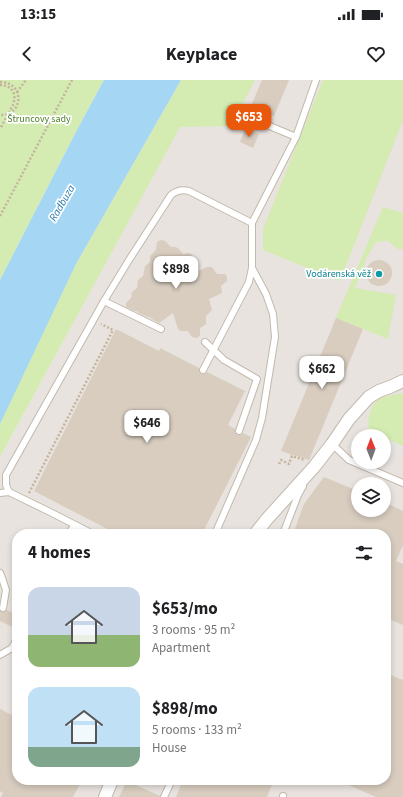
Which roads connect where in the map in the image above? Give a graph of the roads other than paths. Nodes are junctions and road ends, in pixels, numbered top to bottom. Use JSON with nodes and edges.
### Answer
{"nodes":[{"id":1,"x":316,"y":80,"type":"edge"},
{"id":2,"x":253,"y":119,"type":"dead end"},
{"id":3,"x":296,"y":137,"type":"junction"},
{"id":4,"x":252,"y":223,"type":"junction"},
{"id":5,"x":252,"y":268,"type":"junction"},
{"id":6,"x":104,"y":301,"type":"junction"},
{"id":7,"x":160,"y":329,"type":"dead end"},
{"id":8,"x":205,"y":342,"type":"dead end"},
{"id":9,"x":213,"y":350,"type":"junction"},
{"id":10,"x":203,"y":370,"type":"dead end"},
{"id":11,"x":403,"y":381,"type":"edge"},
{"id":12,"x":403,"y":386,"type":"edge"},
{"id":13,"x":390,"y":388,"type":"junction"},
{"id":14,"x":239,"y":431,"type":"dead end"},
{"id":15,"x":332,"y":444,"type":"junction"},
{"id":16,"x":314,"y":467,"type":"junction"},
{"id":17,"x":403,"y":482,"type":"edge"},
{"id":18,"x":9,"y":492,"type":"junction"},
{"id":19,"x":0,"y":493,"type":"edge"},
{"id":20,"x":75,"y":525,"type":"junction"},
{"id":21,"x":72,"y":529,"type":"edge"},
{"id":22,"x":83,"y":529,"type":"edge"},
{"id":23,"x":218,"y":529,"type":"edge"},
{"id":24,"x":259,"y":529,"type":"edge"},
{"id":25,"x":286,"y":529,"type":"edge"},
{"id":26,"x":0,"y":573,"type":"edge"},
{"id":27,"x":3,"y":608,"type":"dead end"},
{"id":28,"x":12,"y":648,"type":"edge"},
{"id":29,"x":0,"y":655,"type":"edge"},
{"id":30,"x":110,"y":785,"type":"edge"},
{"id":31,"x":170,"y":785,"type":"edge"},
{"id":32,"x":105,"y":797,"type":"edge"},
{"id":33,"x":164,"y":797,"type":"edge"}],
"edges":[{"from":1,"to":3,"type":"lane"},
{"from":2,"to":3,"type":"lane"},
{"from":3,"to":4,"type":"lane"},
{"from":4,"to":5,"type":"lane"},
{"from":4,"to":6,"type":"lane"},
{"from":5,"to":9,"type":"lane"},
{"from":5,"to":23,"type":"lane"},
{"from":6,"to":7,"type":"lane"},
{"from":6,"to":18,"type":"lane"},
{"from":8,"to":9,"type":"lane"},
{"from":9,"to":10,"type":"lane"},
{"from":9,"to":14,"type":"lane"},
{"from":11,"to":13,"type":"street"},
{"from":12,"to":13,"type":"street"},
{"from":13,"to":15,"type":"street"},
{"from":15,"to":16,"type":"street"},
{"from":15,"to":17,"type":"lane"},
{"from":16,"to":24,"type":"street"},
{"from":16,"to":25,"type":"lane"},
{"from":18,"to":19,"type":"lane"},
{"from":18,"to":20,"type":"lane"},
{"from":20,"to":21,"type":"lane"},
{"from":20,"to":22,"type":"lane"},
{"from":26,"to":27,"type":"lane"},
{"from":28,"to":29,"type":"lane"},
{"from":30,"to":32,"type":"street"},
{"from":31,"to":33,"type":"lane"}]}
